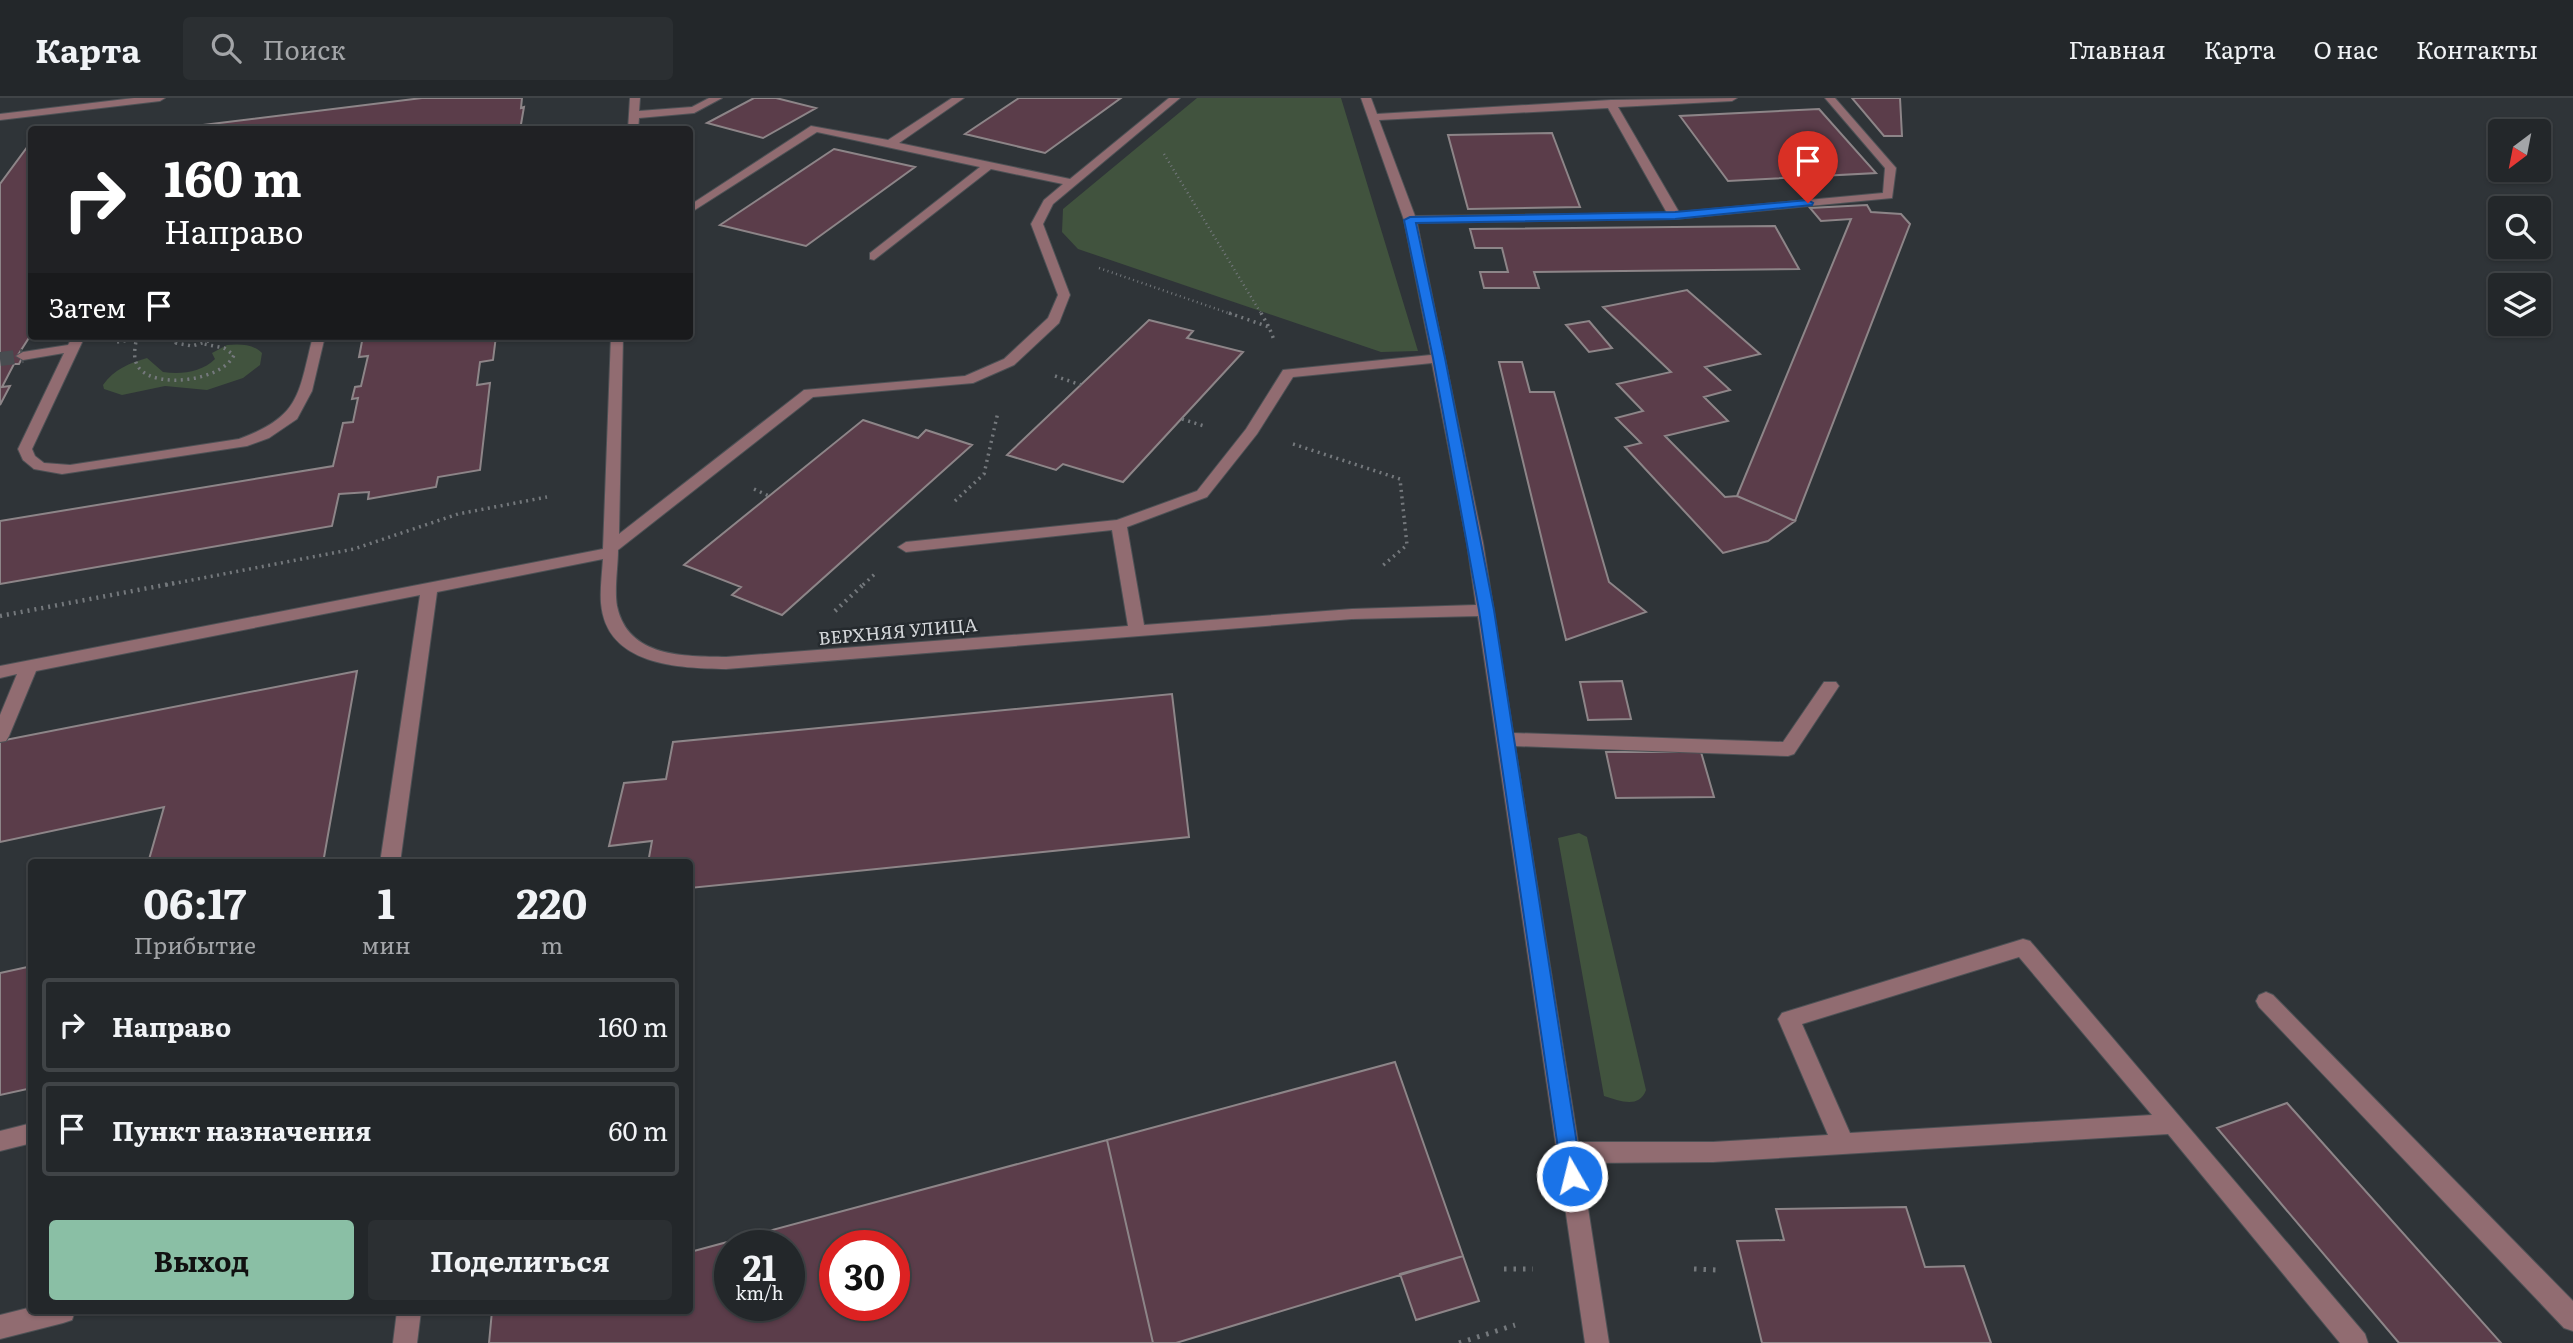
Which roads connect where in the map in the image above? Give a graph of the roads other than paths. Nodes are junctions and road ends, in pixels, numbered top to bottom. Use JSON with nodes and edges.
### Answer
{"nodes":[{"id":1,"x":160,"y":98,"type":"edge"},
{"id":2,"x":635,"y":98,"type":"edge"},
{"id":3,"x":717,"y":98,"type":"edge"},
{"id":4,"x":959,"y":98,"type":"edge"},
{"id":5,"x":1175,"y":98,"type":"edge"},
{"id":6,"x":1366,"y":98,"type":"edge"},
{"id":7,"x":1732,"y":98,"type":"edge"},
{"id":8,"x":1830,"y":98,"type":"edge"},
{"id":9,"x":1611,"y":103,"type":"junction"},
{"id":10,"x":634,"y":115,"type":"junction"},
{"id":11,"x":0,"y":117,"type":"edge"},
{"id":12,"x":1373,"y":117,"type":"junction"},
{"id":13,"x":633,"y":126,"type":"edge"},
{"id":14,"x":890,"y":144,"type":"junction"},
{"id":15,"x":989,"y":165,"type":"junction"},
{"id":16,"x":1072,"y":183,"type":"junction"},
{"id":17,"x":693,"y":208,"type":"edge"},
{"id":18,"x":1675,"y":216,"type":"junction"},
{"id":19,"x":1410,"y":220,"type":"junction"},
{"id":20,"x":874,"y":256,"type":"dead end"},
{"id":21,"x":318,"y":340,"type":"edge"},
{"id":22,"x":617,"y":340,"type":"edge"},
{"id":23,"x":76,"y":342,"type":"edge"},
{"id":24,"x":23,"y":356,"type":"tunnel mouth"},
{"id":25,"x":1439,"y":358,"type":"junction"},
{"id":26,"x":1119,"y":525,"type":"junction"},
{"id":27,"x":906,"y":547,"type":"road end"},
{"id":28,"x":610,"y":551,"type":"junction"},
{"id":29,"x":429,"y":589,"type":"junction"},
{"id":30,"x":1486,"y":610,"type":"junction"},
{"id":31,"x":1137,"y":631,"type":"junction"},
{"id":32,"x":29,"y":667,"type":"junction"},
{"id":33,"x":0,"y":672,"type":"edge"},
{"id":34,"x":1830,"y":686,"type":"dead end"},
{"id":35,"x":0,"y":736,"type":"edge"},
{"id":36,"x":1506,"y":739,"type":"junction"},
{"id":37,"x":391,"y":859,"type":"edge"},
{"id":38,"x":2266,"y":1001,"type":"dead end"},
{"id":39,"x":2173,"y":1124,"type":"junction"},
{"id":40,"x":28,"y":1134,"type":"edge"},
{"id":41,"x":0,"y":1141,"type":"edge"},
{"id":42,"x":1843,"y":1144,"type":"junction"},
{"id":43,"x":1569,"y":1153,"type":"junction"},
{"id":44,"x":51,"y":1314,"type":"edge"},
{"id":45,"x":409,"y":1314,"type":"edge"},
{"id":46,"x":2573,"y":1319,"type":"edge"},
{"id":47,"x":0,"y":1327,"type":"edge"},
{"id":48,"x":405,"y":1343,"type":"edge"},
{"id":49,"x":1597,"y":1343,"type":"edge"},
{"id":50,"x":2356,"y":1343,"type":"edge"}],
"edges":[{"from":1,"to":11,"type":"street"},
{"from":2,"to":10,"type":"street"},
{"from":3,"to":10,"type":"street"},
{"from":4,"to":14,"type":"street"},
{"from":5,"to":16,"type":"street"},
{"from":6,"to":12,"type":"street"},
{"from":7,"to":9,"type":"street"},
{"from":8,"to":18,"type":"street"},
{"from":9,"to":12,"type":"street"},
{"from":9,"to":18,"type":"street"},
{"from":10,"to":13,"type":"street"},
{"from":12,"to":19,"type":"street"},
{"from":14,"to":15,"type":"street"},
{"from":14,"to":17,"type":"street"},
{"from":15,"to":16,"type":"street"},
{"from":15,"to":20,"type":"street"},
{"from":16,"to":28,"type":"street"},
{"from":18,"to":19,"type":"street"},
{"from":19,"to":25,"type":"street"},
{"from":21,"to":23,"type":"street"},
{"from":22,"to":28,"type":"street","name":"ВЕРХНЯЯ УЛИЦА"},
{"from":23,"to":24,"type":"street"},
{"from":25,"to":26,"type":"street"},
{"from":25,"to":30,"type":"street"},
{"from":26,"to":27,"type":"street"},
{"from":26,"to":31,"type":"street"},
{"from":28,"to":29,"type":"street"},
{"from":28,"to":31,"type":"street","name":"ВЕРХНЯЯ УЛИЦА"},
{"from":29,"to":32,"type":"street"},
{"from":29,"to":37,"type":"street"},
{"from":30,"to":31,"type":"street","name":"ВЕРХНЯЯ УЛИЦА"},
{"from":30,"to":36,"type":"street"},
{"from":32,"to":33,"type":"street"},
{"from":32,"to":35,"type":"street"},
{"from":34,"to":36,"type":"street"},
{"from":36,"to":43,"type":"street"},
{"from":38,"to":46,"type":"street"},
{"from":39,"to":42,"type":"street"},
{"from":39,"to":42,"type":"street"},
{"from":39,"to":50,"type":"street"},
{"from":40,"to":41,"type":"street"},
{"from":42,"to":43,"type":"street"},
{"from":43,"to":49,"type":"street"},
{"from":44,"to":47,"type":"street"},
{"from":45,"to":48,"type":"street"}]}
